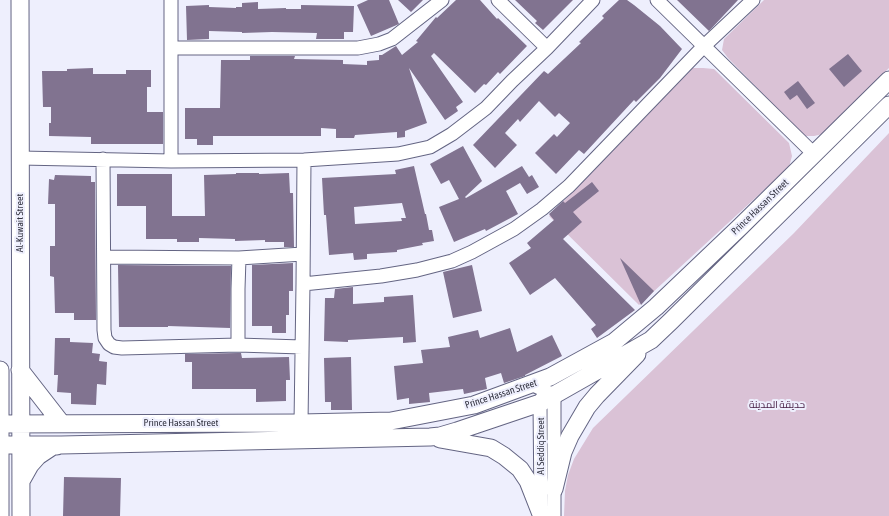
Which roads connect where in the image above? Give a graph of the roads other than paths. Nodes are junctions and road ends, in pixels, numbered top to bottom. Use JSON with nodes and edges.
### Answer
{"nodes":[{"id":1,"x":20,"y":0,"type":"edge"},
{"id":2,"x":171,"y":0,"type":"edge"},
{"id":3,"x":442,"y":0,"type":"edge"},
{"id":4,"x":498,"y":0,"type":"edge"},
{"id":5,"x":593,"y":0,"type":"edge"},
{"id":6,"x":657,"y":0,"type":"edge"},
{"id":7,"x":753,"y":0,"type":"edge"},
{"id":8,"x":704,"y":46,"type":"junction"},
{"id":9,"x":171,"y":48,"type":"junction"},
{"id":10,"x":547,"y":48,"type":"junction"},
{"id":11,"x":889,"y":80,"type":"edge"},
{"id":12,"x":889,"y":105,"type":"edge"},
{"id":13,"x":814,"y":154,"type":"junction"},
{"id":14,"x":20,"y":158,"type":"junction"},
{"id":15,"x":103,"y":160,"type":"junction"},
{"id":16,"x":304,"y":160,"type":"junction"},
{"id":17,"x":171,"y":161,"type":"junction"},
{"id":18,"x":303,"y":254,"type":"junction"},
{"id":19,"x":104,"y":257,"type":"junction"},
{"id":20,"x":240,"y":258,"type":"junction"},
{"id":21,"x":303,"y":284,"type":"junction"},
{"id":22,"x":651,"y":340,"type":"junction"},
{"id":23,"x":238,"y":345,"type":"junction"},
{"id":24,"x":302,"y":347,"type":"junction"},
{"id":25,"x":0,"y":370,"type":"edge"},
{"id":26,"x":20,"y":370,"type":"junction"},
{"id":27,"x":544,"y":390,"type":"junction"},
{"id":28,"x":301,"y":423,"type":"junction"},
{"id":29,"x":0,"y":424,"type":"edge"},
{"id":30,"x":20,"y":424,"type":"junction"},
{"id":31,"x":62,"y":424,"type":"junction"},
{"id":32,"x":430,"y":437,"type":"junction"},
{"id":33,"x":0,"y":445,"type":"edge"},
{"id":34,"x":21,"y":445,"type":"junction"},
{"id":35,"x":61,"y":445,"type":"junction"},
{"id":36,"x":21,"y":481,"type":"junction"},
{"id":37,"x":0,"y":484,"type":"edge"},
{"id":38,"x":554,"y":489,"type":"junction"},
{"id":39,"x":545,"y":515,"type":"edge"},
{"id":40,"x":0,"y":516,"type":"edge"},
{"id":41,"x":21,"y":516,"type":"edge"}],
"edges":[{"from":1,"to":14,"type":"main road","name":"Al-Kuwait Street"},
{"from":2,"to":9,"type":"street"},
{"from":3,"to":9,"type":"street"},
{"from":4,"to":10,"type":"street"},
{"from":5,"to":10,"type":"street"},
{"from":6,"to":8,"type":"street"},
{"from":7,"to":8,"type":"street"},
{"from":8,"to":13,"type":"street"},
{"from":8,"to":21,"type":"street"},
{"from":9,"to":17,"type":"street"},
{"from":10,"to":16,"type":"street"},
{"from":11,"to":13,"type":"main road","name":"Prince Hassan Street"},
{"from":12,"to":22,"type":"main road","name":"Prince Hassan Street"},
{"from":13,"to":27,"type":"main road","name":"Prince Hassan Street"},
{"from":14,"to":15,"type":"street"},
{"from":14,"to":26,"type":"main road","name":"Al-Kuwait Street"},
{"from":15,"to":17,"type":"street"},
{"from":15,"to":19,"type":"street"},
{"from":16,"to":17,"type":"street"},
{"from":16,"to":18,"type":"street"},
{"from":18,"to":20,"type":"street"},
{"from":18,"to":21,"type":"street"},
{"from":19,"to":20,"type":"street"},
{"from":19,"to":23,"type":"street"},
{"from":20,"to":23,"type":"street"},
{"from":21,"to":24,"type":"street"},
{"from":22,"to":27,"type":"main road","name":"Prince Hassan Street"},
{"from":22,"to":38,"type":"main road"},
{"from":23,"to":24,"type":"street"},
{"from":24,"to":28,"type":"street"},
{"from":25,"to":29,"type":"main road"},
{"from":26,"to":30,"type":"main road","name":"Al-Kuwait Street"},
{"from":26,"to":31,"type":"main road"},
{"from":27,"to":28,"type":"main road","name":"Prince Hassan Street"},
{"from":27,"to":32,"type":"main road","name":"Prince Hassan Street"},
{"from":27,"to":38,"type":"street","name":"Al Seddiq Street"},
{"from":27,"to":39,"type":"street","name":"Al Seddiq Street"},
{"from":28,"to":31,"type":"main road","name":"Prince Hassan Street"},
{"from":29,"to":30,"type":"main road","name":"Prince Hassan Street"},
{"from":29,"to":33,"type":"main road"},
{"from":30,"to":31,"type":"main road","name":"Prince Hassan Street"},
{"from":30,"to":34,"type":"main road","name":"Al-Kuwait Street"},
{"from":32,"to":35,"type":"main road","name":"Prince Hassan Street"},
{"from":32,"to":39,"type":"main road"},
{"from":33,"to":34,"type":"main road","name":"Prince Hassan Street"},
{"from":33,"to":37,"type":"main road"},
{"from":34,"to":35,"type":"main road","name":"Prince Hassan Street"},
{"from":34,"to":36,"type":"main road","name":"Al-Kuwait Street"},
{"from":35,"to":36,"type":"main road"},
{"from":36,"to":41,"type":"main road","name":"Al-Kuwait Street"},
{"from":37,"to":40,"type":"main road"},
{"from":38,"to":39,"type":"street","name":"Al Seddiq Street"}]}
